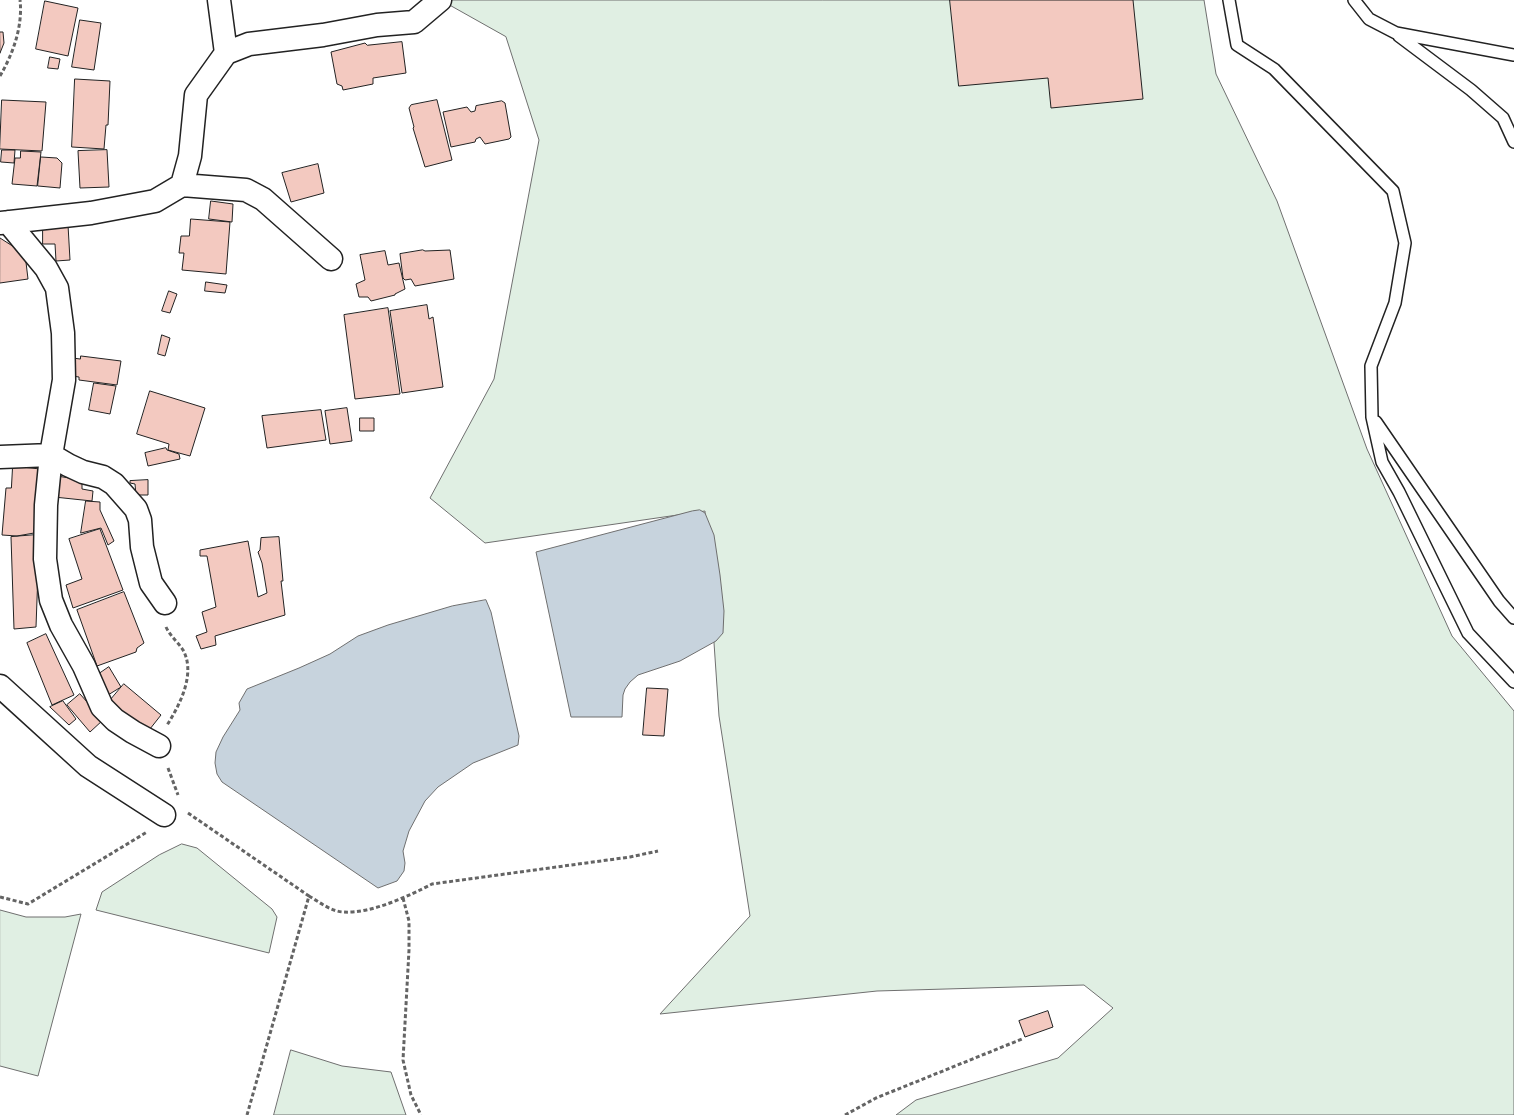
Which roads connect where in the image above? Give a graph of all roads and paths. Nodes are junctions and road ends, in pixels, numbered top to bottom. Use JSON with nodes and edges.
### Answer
{"nodes":[{"id":1,"x":20,"y":0,"type":"edge"},
{"id":2,"x":218,"y":0,"type":"edge"},
{"id":3,"x":440,"y":0,"type":"edge"},
{"id":4,"x":1229,"y":0,"type":"edge"},
{"id":5,"x":1354,"y":0,"type":"edge"},
{"id":6,"x":1396,"y":33,"type":"junction"},
{"id":7,"x":226,"y":53,"type":"junction"},
{"id":8,"x":1514,"y":56,"type":"edge"},
{"id":9,"x":0,"y":76,"type":"edge"},
{"id":10,"x":1514,"y":142,"type":"edge"},
{"id":11,"x":182,"y":185,"type":"junction"},
{"id":12,"x":4,"y":222,"type":"edge"},
{"id":13,"x":330,"y":259,"type":"dead end"},
{"id":14,"x":1372,"y":417,"type":"junction"},
{"id":15,"x":51,"y":455,"type":"junction"},
{"id":16,"x":0,"y":456,"type":"edge"},
{"id":17,"x":165,"y":603,"type":"joint"},
{"id":18,"x":1514,"y":618,"type":"edge"},
{"id":19,"x":1514,"y":682,"type":"edge"},
{"id":20,"x":0,"y":686,"type":"edge"},
{"id":21,"x":159,"y":746,"type":"junction"},
{"id":22,"x":172,"y":811,"type":"junction"},
{"id":23,"x":658,"y":851,"type":"dead end"},
{"id":24,"x":309,"y":896,"type":"junction"},
{"id":25,"x":0,"y":897,"type":"edge"},
{"id":26,"x":403,"y":898,"type":"junction"},
{"id":27,"x":1022,"y":1039,"type":"dead end"},
{"id":28,"x":247,"y":1115,"type":"edge"},
{"id":29,"x":421,"y":1115,"type":"edge"},
{"id":30,"x":845,"y":1115,"type":"edge"}],
"edges":[{"from":1,"to":9,"type":"path"},
{"from":2,"to":7,"type":"street"},
{"from":3,"to":7,"type":"street"},
{"from":4,"to":14,"type":"lane"},
{"from":5,"to":6,"type":"lane"},
{"from":6,"to":8,"type":"lane"},
{"from":6,"to":10,"type":"lane"},
{"from":7,"to":11,"type":"street"},
{"from":11,"to":12,"type":"street"},
{"from":11,"to":13,"type":"street"},
{"from":12,"to":15,"type":"street"},
{"from":14,"to":18,"type":"lane"},
{"from":14,"to":19,"type":"lane"},
{"from":15,"to":16,"type":"street"},
{"from":15,"to":17,"type":"street"},
{"from":15,"to":21,"type":"street"},
{"from":17,"to":21,"type":"path"},
{"from":20,"to":22,"type":"street"},
{"from":21,"to":22,"type":"path"},
{"from":22,"to":24,"type":"path"},
{"from":22,"to":25,"type":"path"},
{"from":23,"to":26,"type":"path"},
{"from":24,"to":26,"type":"path"},
{"from":24,"to":28,"type":"path"},
{"from":26,"to":29,"type":"path"},
{"from":27,"to":30,"type":"path"}]}
